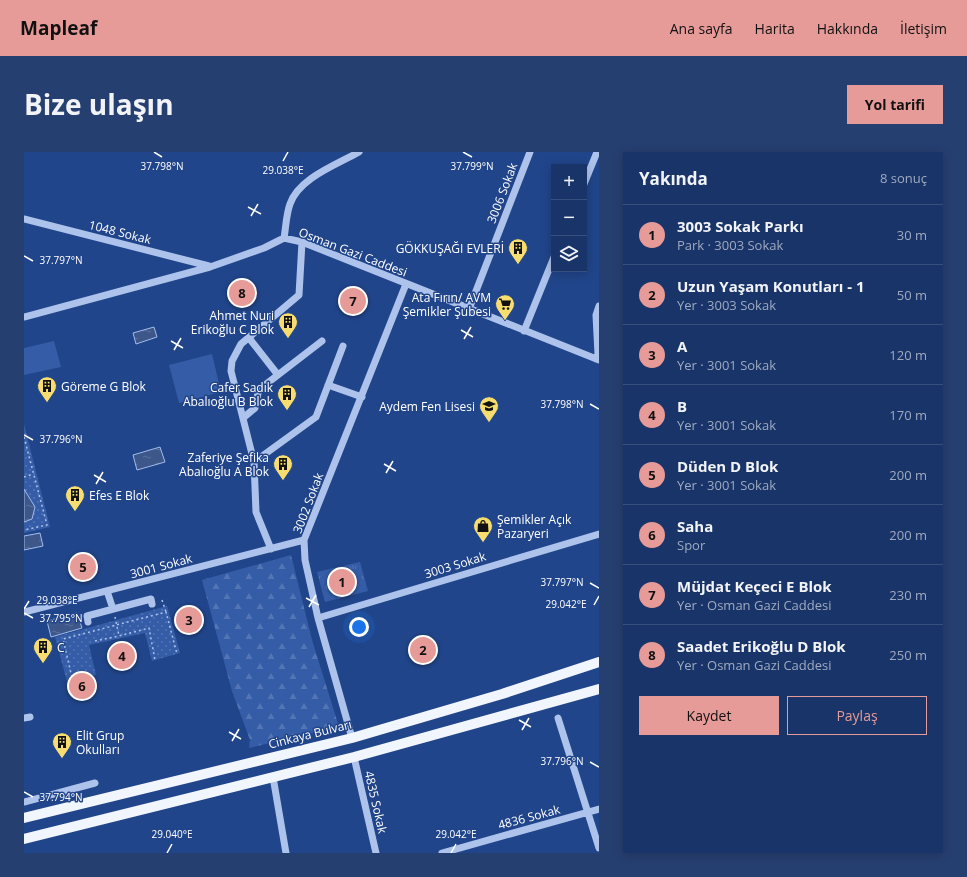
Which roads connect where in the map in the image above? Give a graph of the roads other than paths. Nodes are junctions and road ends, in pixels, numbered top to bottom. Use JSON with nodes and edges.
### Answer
{"nodes":[{"id":1,"x":358,"y":152,"type":"edge"},
{"id":2,"x":530,"y":152,"type":"edge"},
{"id":3,"x":596,"y":152,"type":"edge"},
{"id":4,"x":587,"y":176,"type":"edge"},
{"id":5,"x":24,"y":219,"type":"edge"},
{"id":6,"x":284,"y":238,"type":"junction"},
{"id":7,"x":302,"y":242,"type":"junction"},
{"id":8,"x":551,"y":264,"type":"edge"},
{"id":9,"x":210,"y":266,"type":"junction"},
{"id":10,"x":406,"y":284,"type":"junction"},
{"id":11,"x":599,"y":306,"type":"edge"},
{"id":12,"x":469,"y":309,"type":"junction"},
{"id":13,"x":24,"y":317,"type":"edge"},
{"id":14,"x":524,"y":331,"type":"junction"},
{"id":15,"x":249,"y":338,"type":"junction"},
{"id":16,"x":322,"y":341,"type":"dead end"},
{"id":17,"x":343,"y":346,"type":"dead end"},
{"id":18,"x":598,"y":360,"type":"edge"},
{"id":19,"x":278,"y":375,"type":"junction"},
{"id":20,"x":328,"y":385,"type":"junction"},
{"id":21,"x":362,"y":397,"type":"junction"},
{"id":22,"x":243,"y":418,"type":"junction"},
{"id":23,"x":254,"y":462,"type":"junction"},
{"id":24,"x":599,"y":534,"type":"edge"},
{"id":25,"x":304,"y":540,"type":"junction"},
{"id":26,"x":271,"y":549,"type":"junction"},
{"id":27,"x":107,"y":591,"type":"junction"},
{"id":28,"x":152,"y":604,"type":"dead end"},
{"id":29,"x":113,"y":609,"type":"junction"},
{"id":30,"x":24,"y":612,"type":"edge"},
{"id":31,"x":318,"y":618,"type":"junction"},
{"id":32,"x":88,"y":622,"type":"dead end"},
{"id":33,"x":599,"y":662,"type":"edge"},
{"id":34,"x":599,"y":689,"type":"edge"},
{"id":35,"x":558,"y":718,"type":"dead end"},
{"id":36,"x":352,"y":738,"type":"junction"},
{"id":37,"x":354,"y":757,"type":"junction"},
{"id":38,"x":273,"y":777,"type":"junction"},
{"id":39,"x":95,"y":783,"type":"dead end"},
{"id":40,"x":24,"y":802,"type":"edge"},
{"id":41,"x":599,"y":809,"type":"edge"},
{"id":42,"x":588,"y":812,"type":"junction"},
{"id":43,"x":24,"y":818,"type":"edge"},
{"id":44,"x":24,"y":839,"type":"edge"},
{"id":45,"x":599,"y":848,"type":"edge"},
{"id":46,"x":286,"y":853,"type":"edge"},
{"id":47,"x":376,"y":853,"type":"edge"},
{"id":48,"x":442,"y":853,"type":"edge"}],
"edges":[{"from":1,"to":6,"type":"street"},
{"from":2,"to":12,"type":"street","name":"3006 Sokak"},
{"from":3,"to":4,"type":"street"},
{"from":5,"to":9,"type":"street","name":"1048 Sokak"},
{"from":6,"to":7,"type":"street","name":"Osman Gazi Caddesi"},
{"from":6,"to":9,"type":"street","name":"Osman Gazi Caddesi"},
{"from":7,"to":10,"type":"street","name":"Osman Gazi Caddesi"},
{"from":7,"to":15,"type":"street"},
{"from":8,"to":14,"type":"street"},
{"from":9,"to":13,"type":"street","name":"Osman Gazi Caddesi"},
{"from":10,"to":12,"type":"street","name":"Osman Gazi Caddesi"},
{"from":10,"to":21,"type":"street","name":"3002 Sokak"},
{"from":11,"to":18,"type":"street"},
{"from":12,"to":14,"type":"street","name":"Osman Gazi Caddesi"},
{"from":14,"to":18,"type":"street","name":"Osman Gazi Caddesi"},
{"from":15,"to":19,"type":"street"},
{"from":15,"to":22,"type":"street"},
{"from":16,"to":19,"type":"street"},
{"from":17,"to":20,"type":"street"},
{"from":19,"to":22,"type":"street"},
{"from":20,"to":21,"type":"street"},
{"from":20,"to":23,"type":"street"},
{"from":21,"to":25,"type":"street","name":"3002 Sokak"},
{"from":22,"to":23,"type":"street"},
{"from":23,"to":26,"type":"street"},
{"from":24,"to":31,"type":"street","name":"3003 Sokak"},
{"from":25,"to":26,"type":"street","name":"3001 Sokak"},
{"from":25,"to":31,"type":"street","name":"3002 Sokak"},
{"from":26,"to":27,"type":"street","name":"3001 Sokak"},
{"from":27,"to":29,"type":"street"},
{"from":27,"to":30,"type":"street","name":"3001 Sokak"},
{"from":28,"to":29,"type":"street"},
{"from":29,"to":32,"type":"street"},
{"from":31,"to":36,"type":"street","name":"3002 Sokak"},
{"from":33,"to":36,"type":"main road","name":"Cinkaya Bulvarı"},
{"from":34,"to":37,"type":"main road"},
{"from":35,"to":42,"type":"street"},
{"from":36,"to":43,"type":"main road","name":"Cinkaya Bulvarı"},
{"from":37,"to":38,"type":"main road"},
{"from":37,"to":47,"type":"street","name":"4835 Sokak"},
{"from":38,"to":44,"type":"main road"},
{"from":38,"to":46,"type":"street"},
{"from":39,"to":40,"type":"street"},
{"from":41,"to":42,"type":"street","name":"4836 Sokak"},
{"from":42,"to":45,"type":"street"},
{"from":42,"to":48,"type":"street","name":"4836 Sokak"}]}
